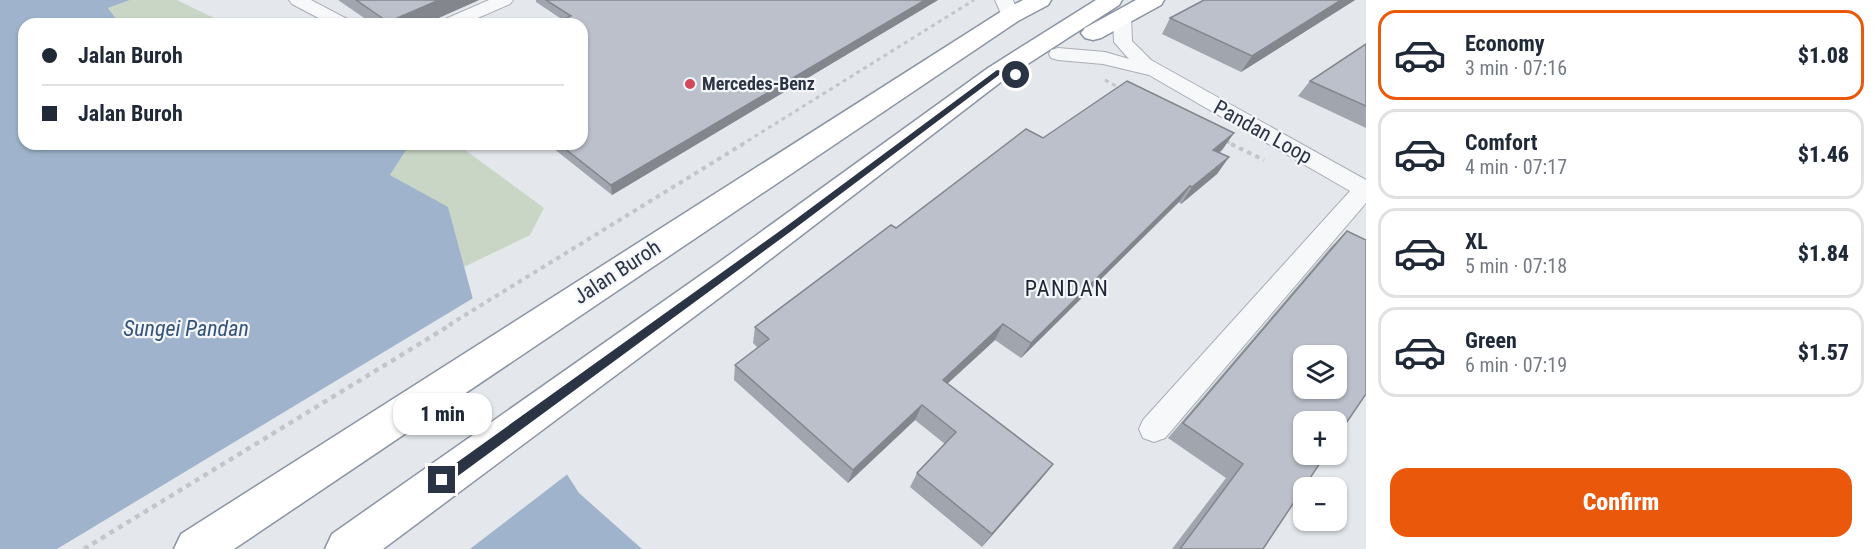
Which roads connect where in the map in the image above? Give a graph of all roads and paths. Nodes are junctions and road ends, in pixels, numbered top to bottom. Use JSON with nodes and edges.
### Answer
{"nodes":[{"id":1,"x":298,"y":0,"type":"edge"},
{"id":2,"x":504,"y":0,"type":"edge"},
{"id":3,"x":974,"y":0,"type":"edge"},
{"id":4,"x":1040,"y":0,"type":"edge"},
{"id":5,"x":1153,"y":0,"type":"edge"},
{"id":6,"x":1007,"y":8,"type":"edge"},
{"id":7,"x":1117,"y":8,"type":"edge"},
{"id":8,"x":332,"y":18,"type":"edge"},
{"id":9,"x":463,"y":18,"type":"edge"},
{"id":10,"x":1058,"y":54,"type":"junction"},
{"id":11,"x":997,"y":73,"type":"junction"},
{"id":12,"x":1160,"y":75,"type":"junction"},
{"id":13,"x":1100,"y":78,"type":"dead end"},
{"id":14,"x":1129,"y":92,"type":"edge"},
{"id":15,"x":1225,"y":141,"type":"edge"},
{"id":16,"x":1268,"y":162,"type":"dead end"},
{"id":17,"x":1365,"y":189,"type":"edge"},
{"id":18,"x":1154,"y":429,"type":"dead end"},
{"id":19,"x":84,"y":549,"type":"edge"},
{"id":20,"x":196,"y":549,"type":"edge"},
{"id":21,"x":347,"y":549,"type":"edge"}],
"edges":[{"from":1,"to":8,"type":"street"},
{"from":2,"to":9,"type":"street"},
{"from":3,"to":19,"type":"path"},
{"from":4,"to":6,"type":"highway","name":"Jalan Buroh"},
{"from":5,"to":7,"type":"highway"},
{"from":6,"to":20,"type":"highway","name":"Jalan Buroh"},
{"from":7,"to":10,"type":"highway"},
{"from":7,"to":11,"type":"highway"},
{"from":7,"to":12,"type":"street","name":"Pandan Loop"},
{"from":10,"to":11,"type":"highway"},
{"from":10,"to":12,"type":"street","name":"Pandan Loop"},
{"from":11,"to":21,"type":"highway"},
{"from":12,"to":17,"type":"street","name":"Pandan Loop"},
{"from":13,"to":14,"type":"path"},
{"from":15,"to":16,"type":"path"},
{"from":17,"to":18,"type":"street"}]}
